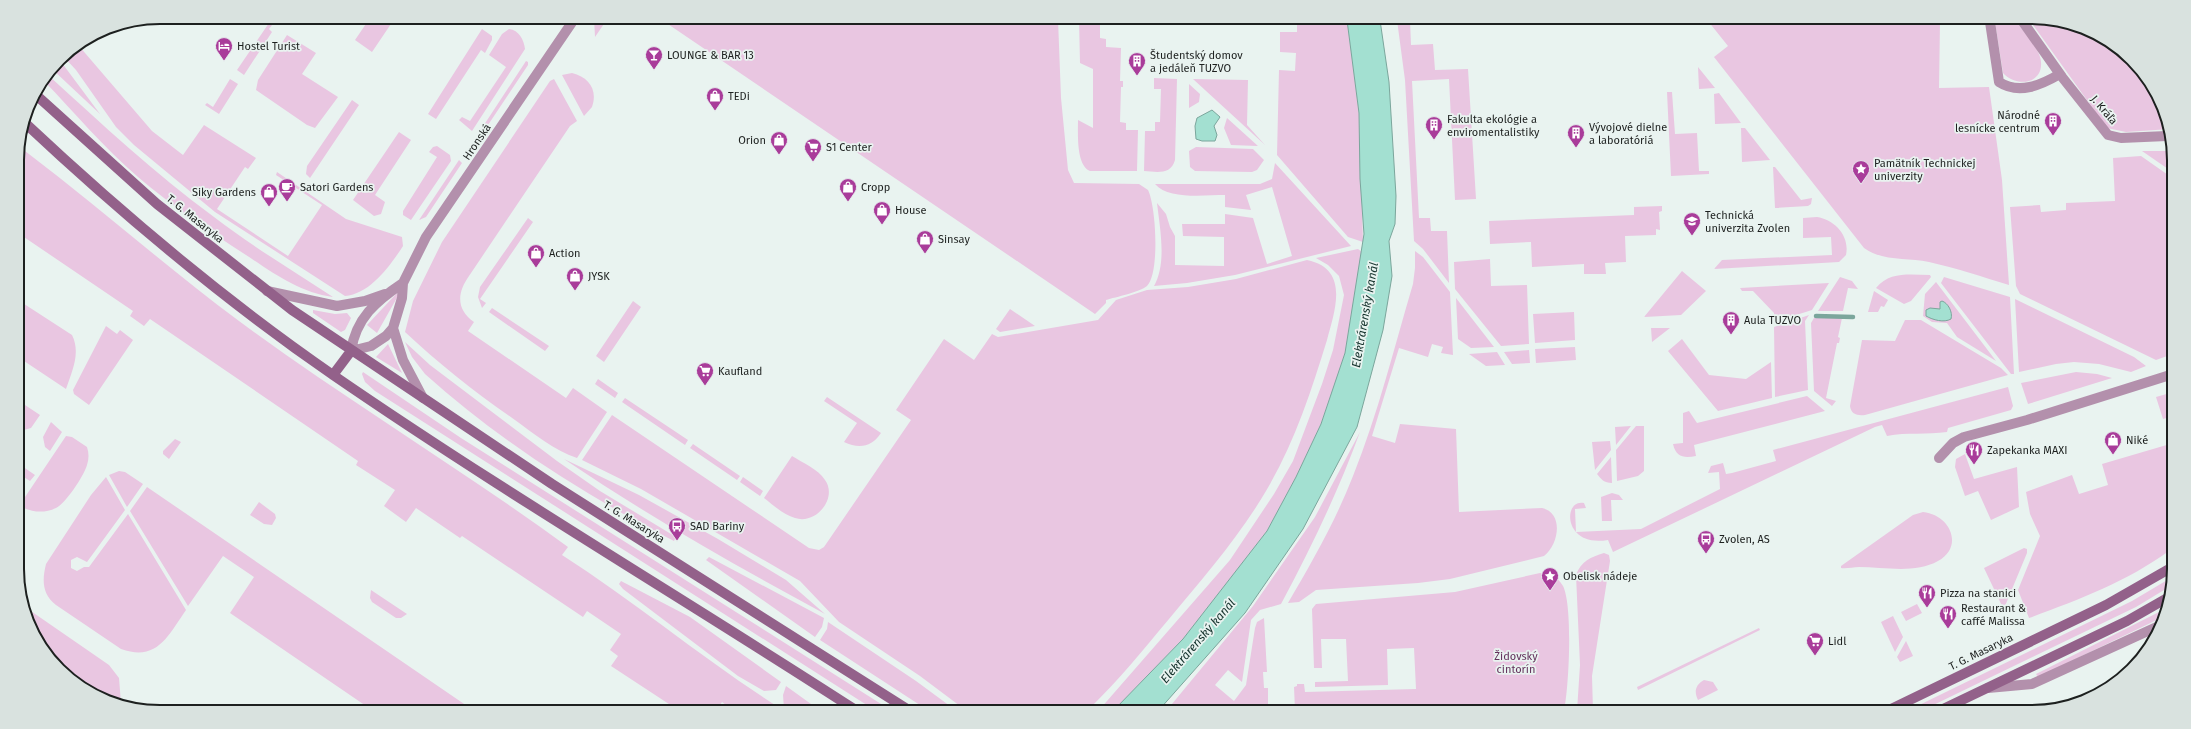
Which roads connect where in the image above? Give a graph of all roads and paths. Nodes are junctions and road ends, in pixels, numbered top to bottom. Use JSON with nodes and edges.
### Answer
{"nodes":[{"id":1,"x":571,"y":24,"type":"edge"},
{"id":2,"x":1990,"y":24,"type":"edge"},
{"id":3,"x":2024,"y":24,"type":"edge"},
{"id":4,"x":2060,"y":74,"type":"junction"},
{"id":5,"x":39,"y":98,"type":"edge"},
{"id":6,"x":29,"y":126,"type":"edge"},
{"id":7,"x":2164,"y":136,"type":"edge"},
{"id":8,"x":403,"y":283,"type":"junction"},
{"id":9,"x":267,"y":291,"type":"junction"},
{"id":10,"x":389,"y":292,"type":"junction"},
{"id":11,"x":393,"y":328,"type":"junction"},
{"id":12,"x":351,"y":351,"type":"junction"},
{"id":13,"x":333,"y":375,"type":"junction"},
{"id":14,"x":2167,"y":376,"type":"edge"},
{"id":15,"x":424,"y":399,"type":"junction"},
{"id":16,"x":1939,"y":458,"type":"dead end"},
{"id":17,"x":2167,"y":570,"type":"edge"},
{"id":18,"x":2163,"y":601,"type":"edge"},
{"id":19,"x":2154,"y":628,"type":"edge"},
{"id":20,"x":1988,"y":688,"type":"junction"},
{"id":21,"x":848,"y":705,"type":"edge"},
{"id":22,"x":900,"y":705,"type":"edge"},
{"id":23,"x":1899,"y":705,"type":"edge"},
{"id":24,"x":1953,"y":705,"type":"edge"}],
"edges":[{"from":1,"to":8,"type":"street","name":"Hronská"},
{"from":2,"to":4,"type":"street"},
{"from":3,"to":4,"type":"street","name":"J. Kráľa"},
{"from":4,"to":7,"type":"street","name":"J. Kráľa"},
{"from":5,"to":9,"type":"street","name":"T. G. Masaryka"},
{"from":6,"to":13,"type":"street"},
{"from":8,"to":10,"type":"street"},
{"from":8,"to":11,"type":"street","name":"Hronská"},
{"from":9,"to":10,"type":"street"},
{"from":9,"to":12,"type":"street","name":"T. G. Masaryka"},
{"from":10,"to":12,"type":"street"},
{"from":11,"to":12,"type":"street"},
{"from":11,"to":15,"type":"street"},
{"from":12,"to":13,"type":"street"},
{"from":12,"to":15,"type":"street","name":"T. G. Masaryka"},
{"from":13,"to":21,"type":"street"},
{"from":14,"to":16,"type":"street"},
{"from":15,"to":22,"type":"street","name":"T. G. Masaryka"},
{"from":17,"to":23,"type":"street","name":"T. G. Masaryka"},
{"from":18,"to":20,"type":"street"},
{"from":19,"to":20,"type":"street"},
{"from":20,"to":24,"type":"street"}]}
